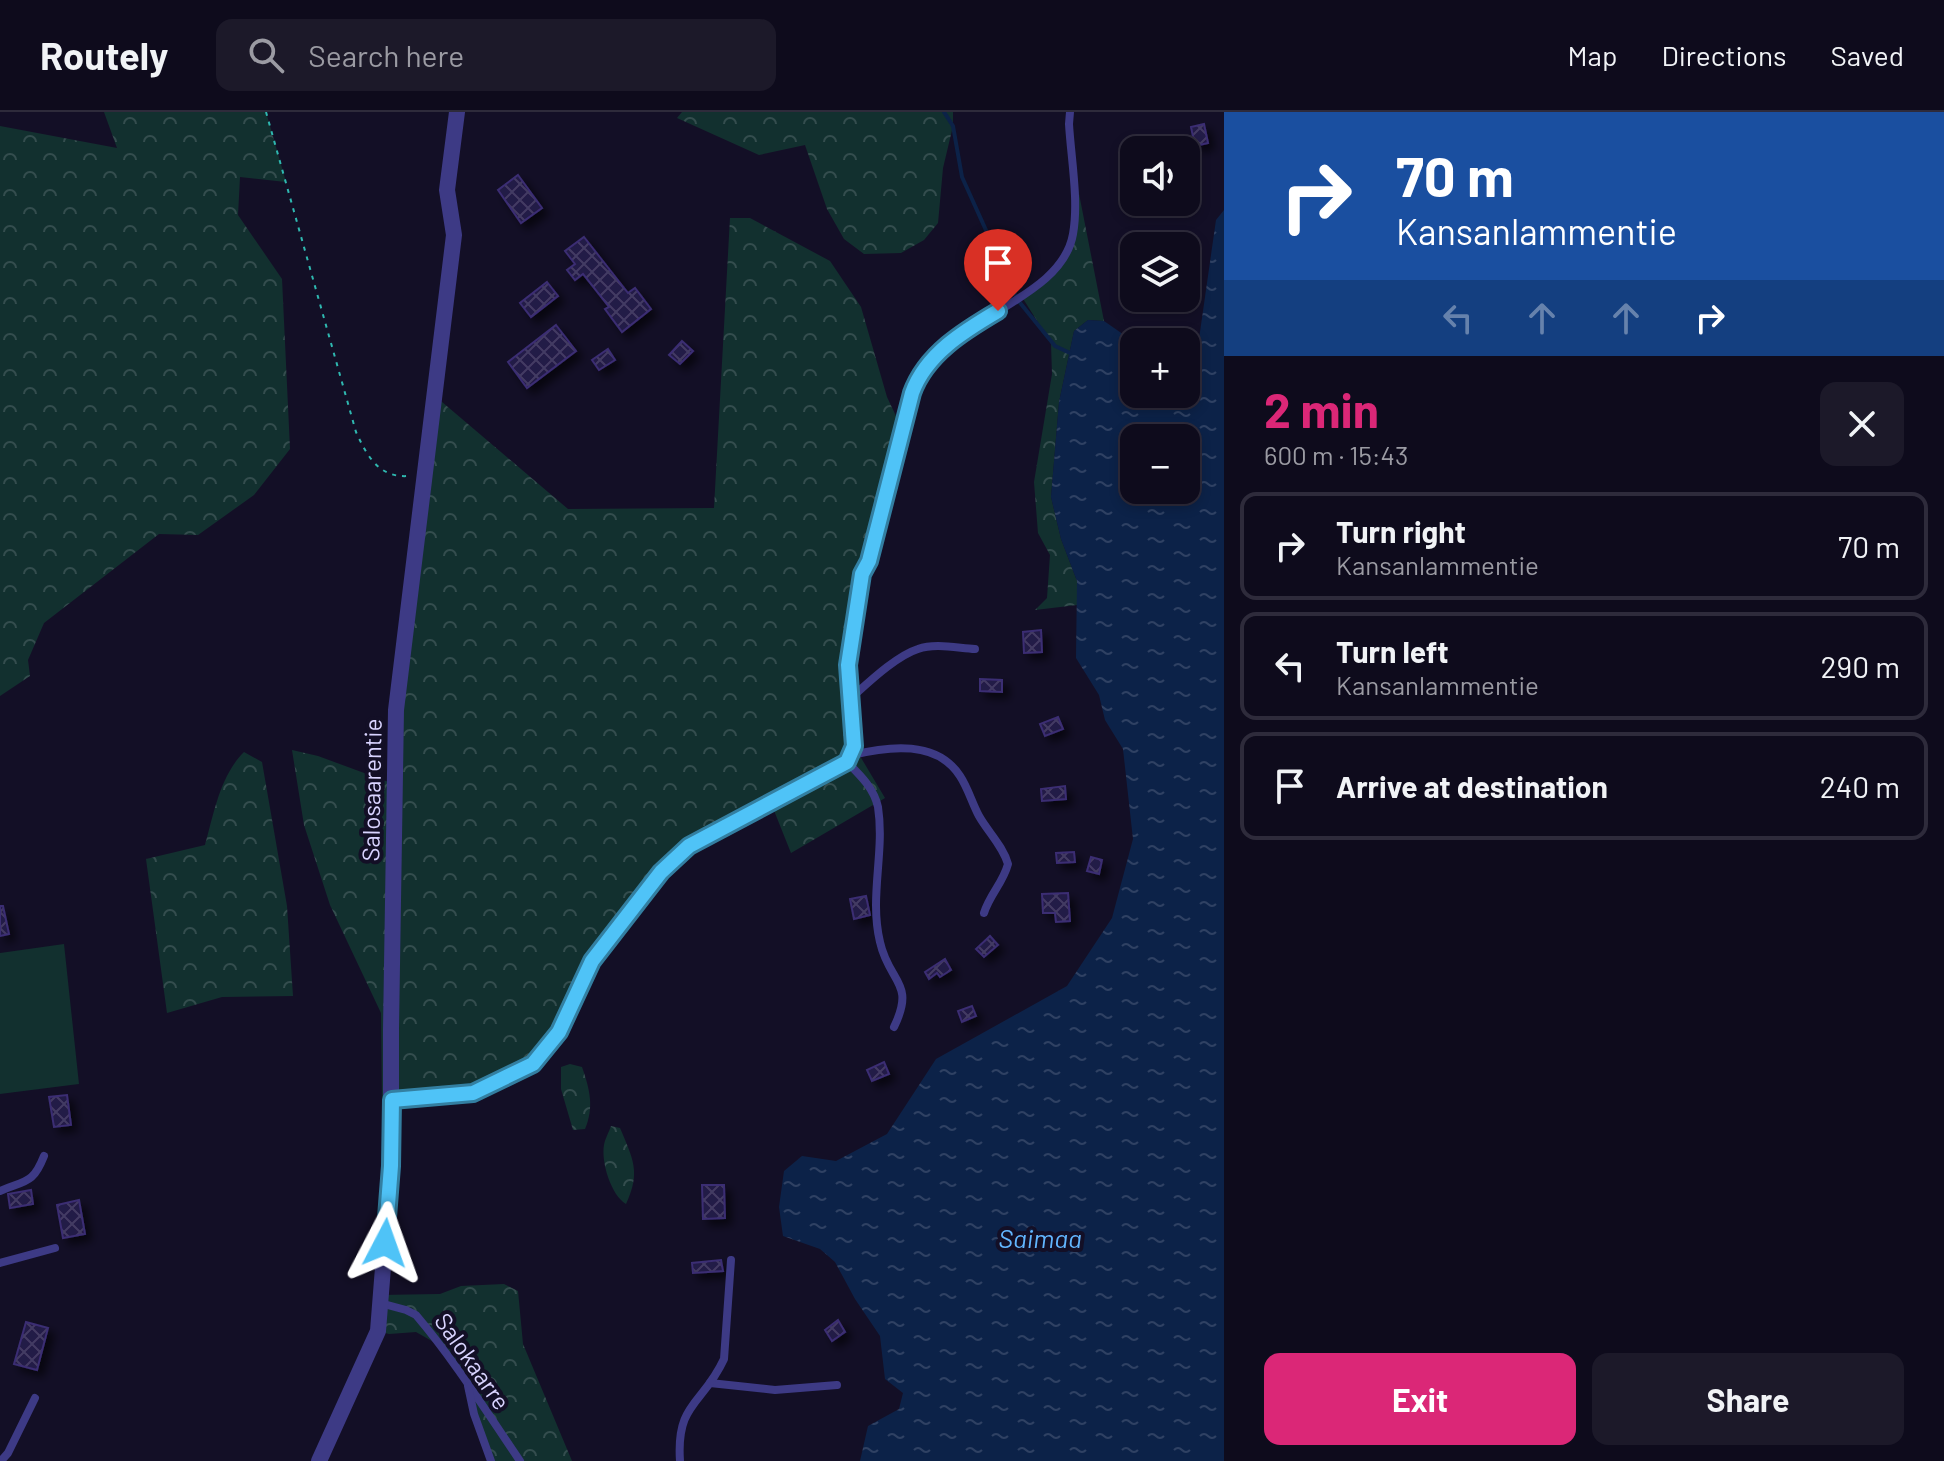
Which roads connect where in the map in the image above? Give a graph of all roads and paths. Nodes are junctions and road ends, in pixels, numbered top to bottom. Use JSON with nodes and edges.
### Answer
{"nodes":[{"id":1,"x":266,"y":112,"type":"edge"},
{"id":2,"x":457,"y":112,"type":"edge"},
{"id":3,"x":1070,"y":112,"type":"edge"},
{"id":4,"x":427,"y":467,"type":"junction"},
{"id":5,"x":975,"y":649,"type":"dead end"},
{"id":6,"x":851,"y":698,"type":"junction"},
{"id":7,"x":850,"y":758,"type":"junction"},
{"id":8,"x":984,"y":913,"type":"dead end"},
{"id":9,"x":894,"y":1027,"type":"dead end"},
{"id":10,"x":392,"y":1100,"type":"junction"},
{"id":11,"x":44,"y":1156,"type":"dead end"},
{"id":12,"x":0,"y":1191,"type":"edge"},
{"id":13,"x":55,"y":1248,"type":"dead end"},
{"id":14,"x":731,"y":1260,"type":"dead end"},
{"id":15,"x":0,"y":1263,"type":"edge"},
{"id":16,"x":380,"y":1303,"type":"junction"},
{"id":17,"x":466,"y":1378,"type":"junction"},
{"id":18,"x":709,"y":1384,"type":"junction"},
{"id":19,"x":837,"y":1385,"type":"dead end"},
{"id":20,"x":35,"y":1398,"type":"dead end"},
{"id":21,"x":1,"y":1461,"type":"edge"},
{"id":22,"x":319,"y":1461,"type":"edge"},
{"id":23,"x":491,"y":1461,"type":"edge"},
{"id":24,"x":520,"y":1461,"type":"edge"},
{"id":25,"x":680,"y":1461,"type":"edge"}],
"edges":[{"from":1,"to":4,"type":"path"},
{"from":2,"to":4,"type":"street","name":"Salosaarentie"},
{"from":3,"to":6,"type":"lane"},
{"from":4,"to":10,"type":"street","name":"Salosaarentie"},
{"from":5,"to":6,"type":"lane"},
{"from":6,"to":7,"type":"lane"},
{"from":7,"to":8,"type":"lane"},
{"from":7,"to":9,"type":"lane"},
{"from":7,"to":10,"type":"lane"},
{"from":10,"to":16,"type":"street","name":"Salosaarentie"},
{"from":11,"to":12,"type":"lane"},
{"from":13,"to":15,"type":"lane"},
{"from":14,"to":18,"type":"lane"},
{"from":16,"to":17,"type":"lane","name":"Salokaarre"},
{"from":16,"to":22,"type":"street","name":"Salosaarentie"},
{"from":17,"to":23,"type":"lane"},
{"from":17,"to":24,"type":"lane","name":"Salokaarre"},
{"from":18,"to":19,"type":"lane"},
{"from":18,"to":25,"type":"lane"},
{"from":20,"to":21,"type":"lane"}]}
